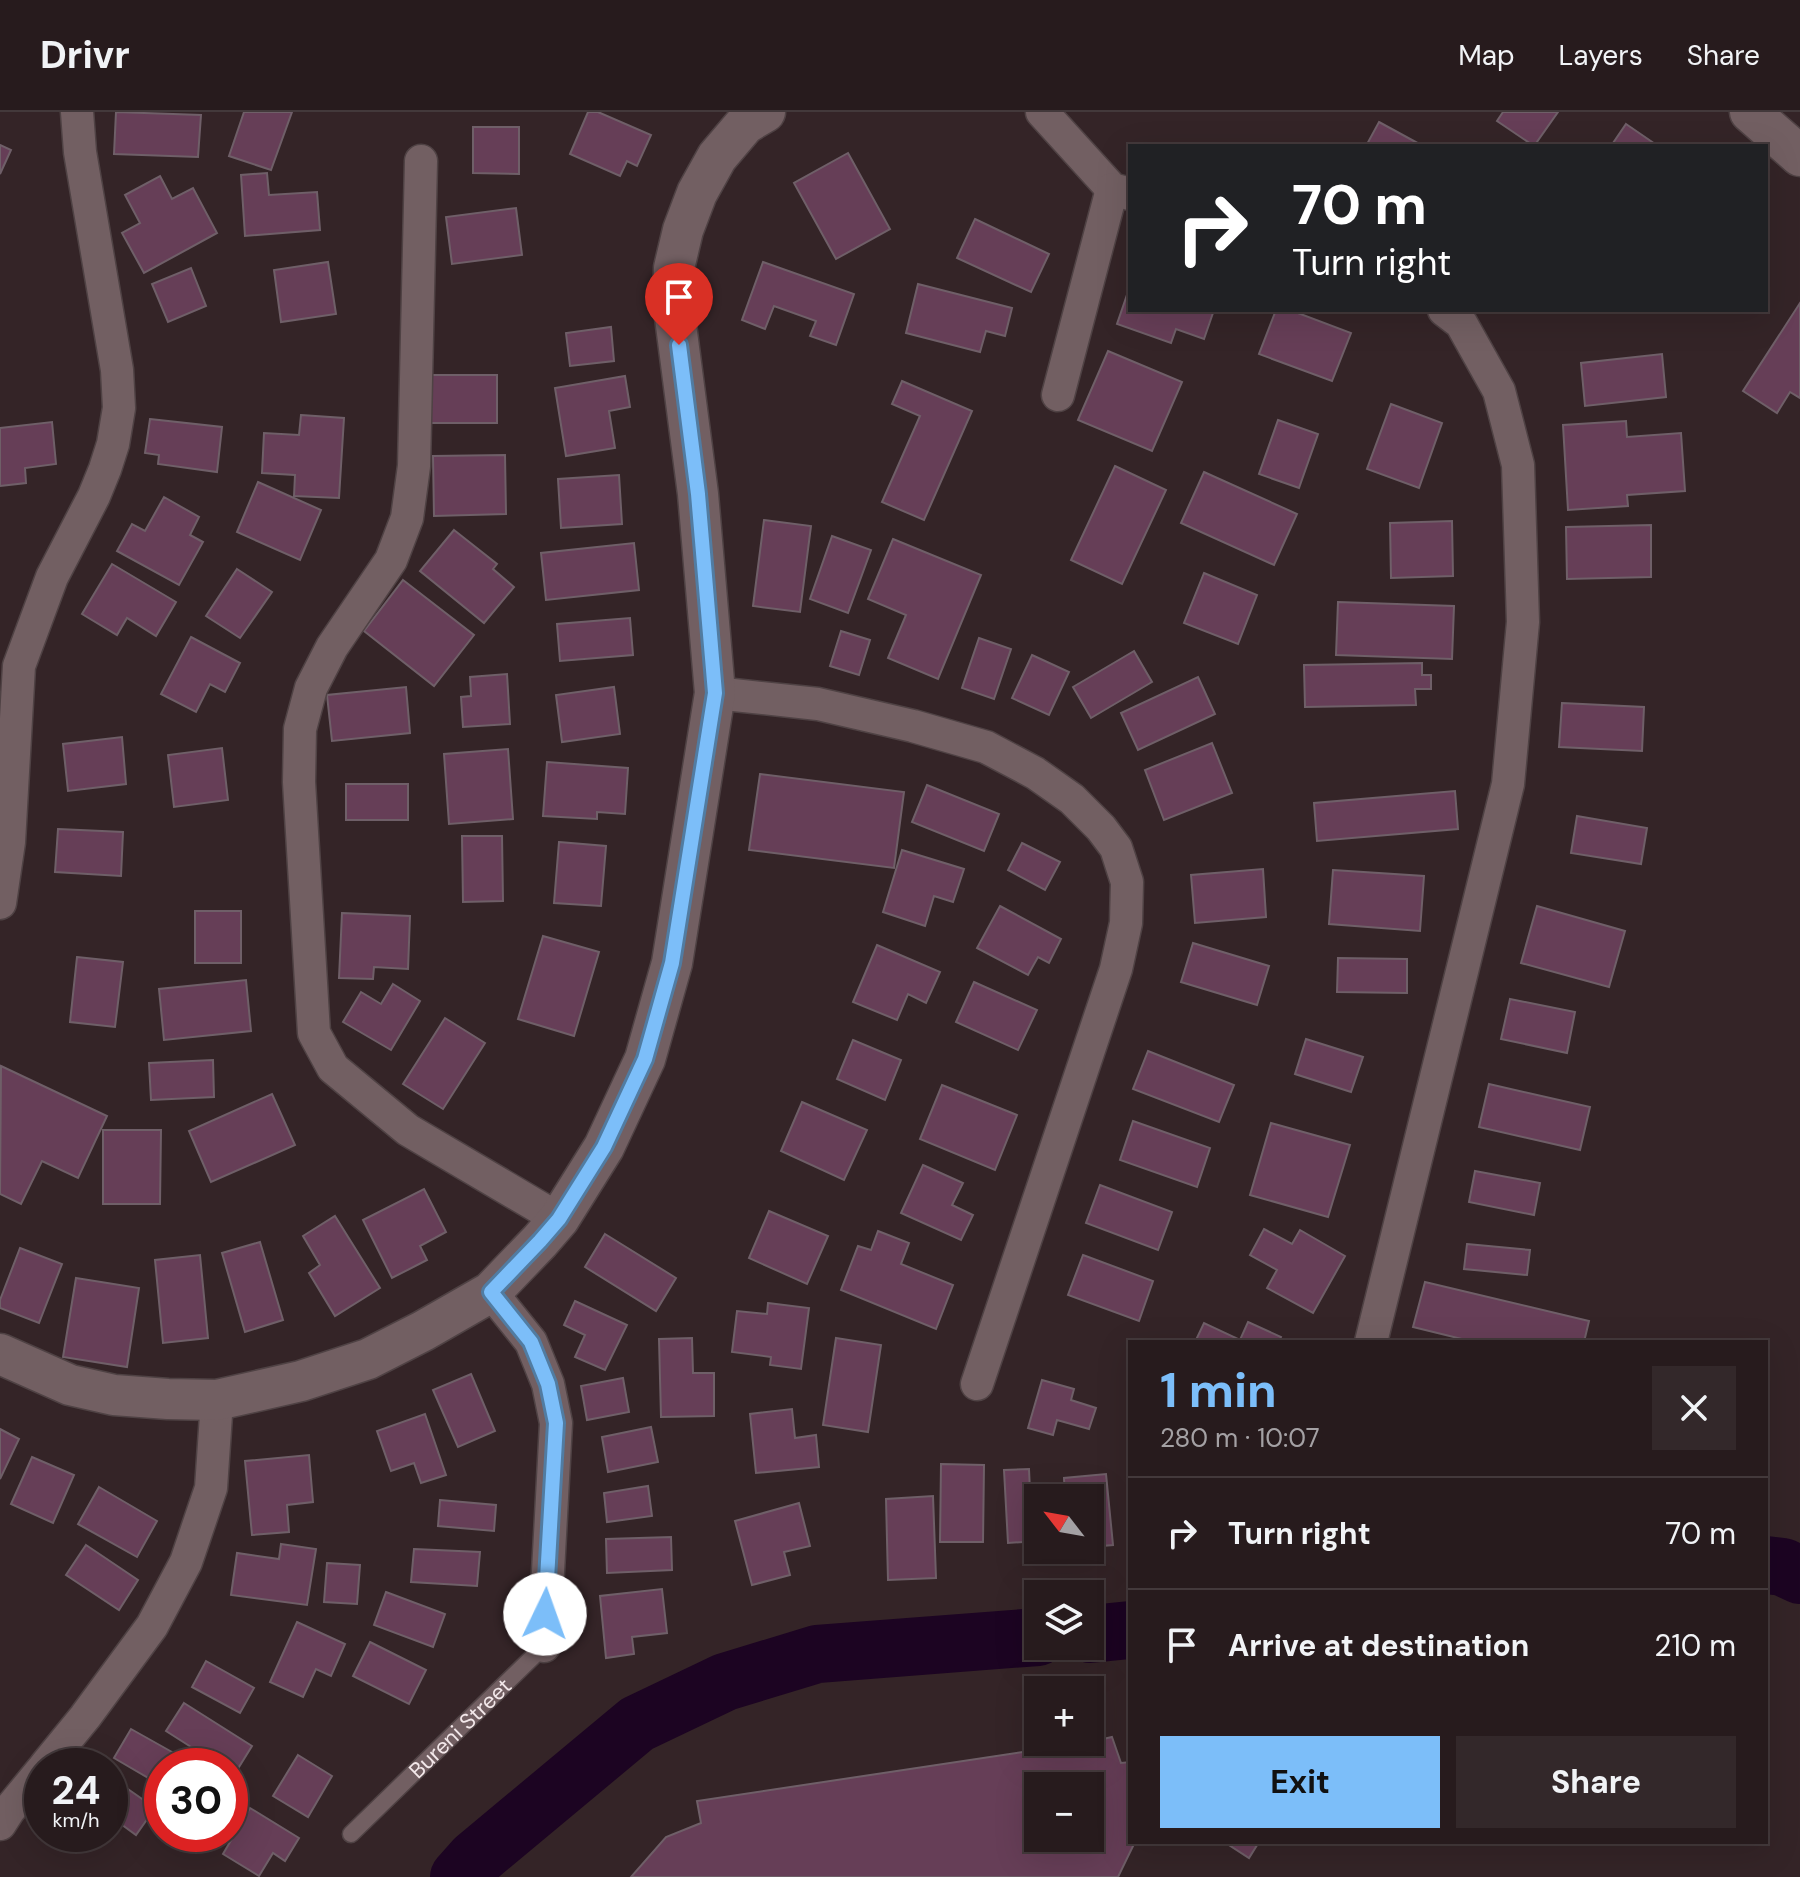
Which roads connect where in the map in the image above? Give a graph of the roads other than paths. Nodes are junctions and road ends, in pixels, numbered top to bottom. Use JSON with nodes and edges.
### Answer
{"nodes":[{"id":1,"x":77,"y":112,"type":"edge"},
{"id":2,"x":765,"y":112,"type":"edge"},
{"id":3,"x":1042,"y":112,"type":"edge"},
{"id":4,"x":1750,"y":112,"type":"edge"},
{"id":5,"x":1800,"y":156,"type":"edge"},
{"id":6,"x":421,"y":161,"type":"dead end"},
{"id":7,"x":1121,"y":191,"type":"edge"},
{"id":8,"x":1447,"y":312,"type":"edge"},
{"id":9,"x":1058,"y":395,"type":"dead end"},
{"id":10,"x":715,"y":693,"type":"junction"},
{"id":11,"x":0,"y":903,"type":"edge"},
{"id":12,"x":559,"y":1219,"type":"junction"},
{"id":13,"x":491,"y":1292,"type":"junction"},
{"id":14,"x":1371,"y":1340,"type":"edge"},
{"id":15,"x":0,"y":1354,"type":"edge"},
{"id":16,"x":977,"y":1384,"type":"dead end"},
{"id":17,"x":217,"y":1400,"type":"junction"},
{"id":18,"x":544,"y":1646,"type":"joint"},
{"id":19,"x":60,"y":1748,"type":"edge"},
{"id":20,"x":24,"y":1792,"type":"edge"},
{"id":21,"x":0,"y":1824,"type":"edge"},
{"id":22,"x":351,"y":1834,"type":"dead end"}],
"edges":[{"from":1,"to":11,"type":"street"},
{"from":2,"to":10,"type":"street"},
{"from":3,"to":7,"type":"street"},
{"from":4,"to":5,"type":"street"},
{"from":6,"to":12,"type":"street"},
{"from":7,"to":9,"type":"street"},
{"from":8,"to":14,"type":"street"},
{"from":10,"to":12,"type":"street"},
{"from":10,"to":16,"type":"street"},
{"from":12,"to":13,"type":"street"},
{"from":13,"to":17,"type":"street"},
{"from":13,"to":18,"type":"street","name":"Bureni Street"},
{"from":15,"to":17,"type":"street"},
{"from":17,"to":19,"type":"street"},
{"from":18,"to":22,"type":"lane","name":"Bureni Street"},
{"from":20,"to":21,"type":"street"}]}
